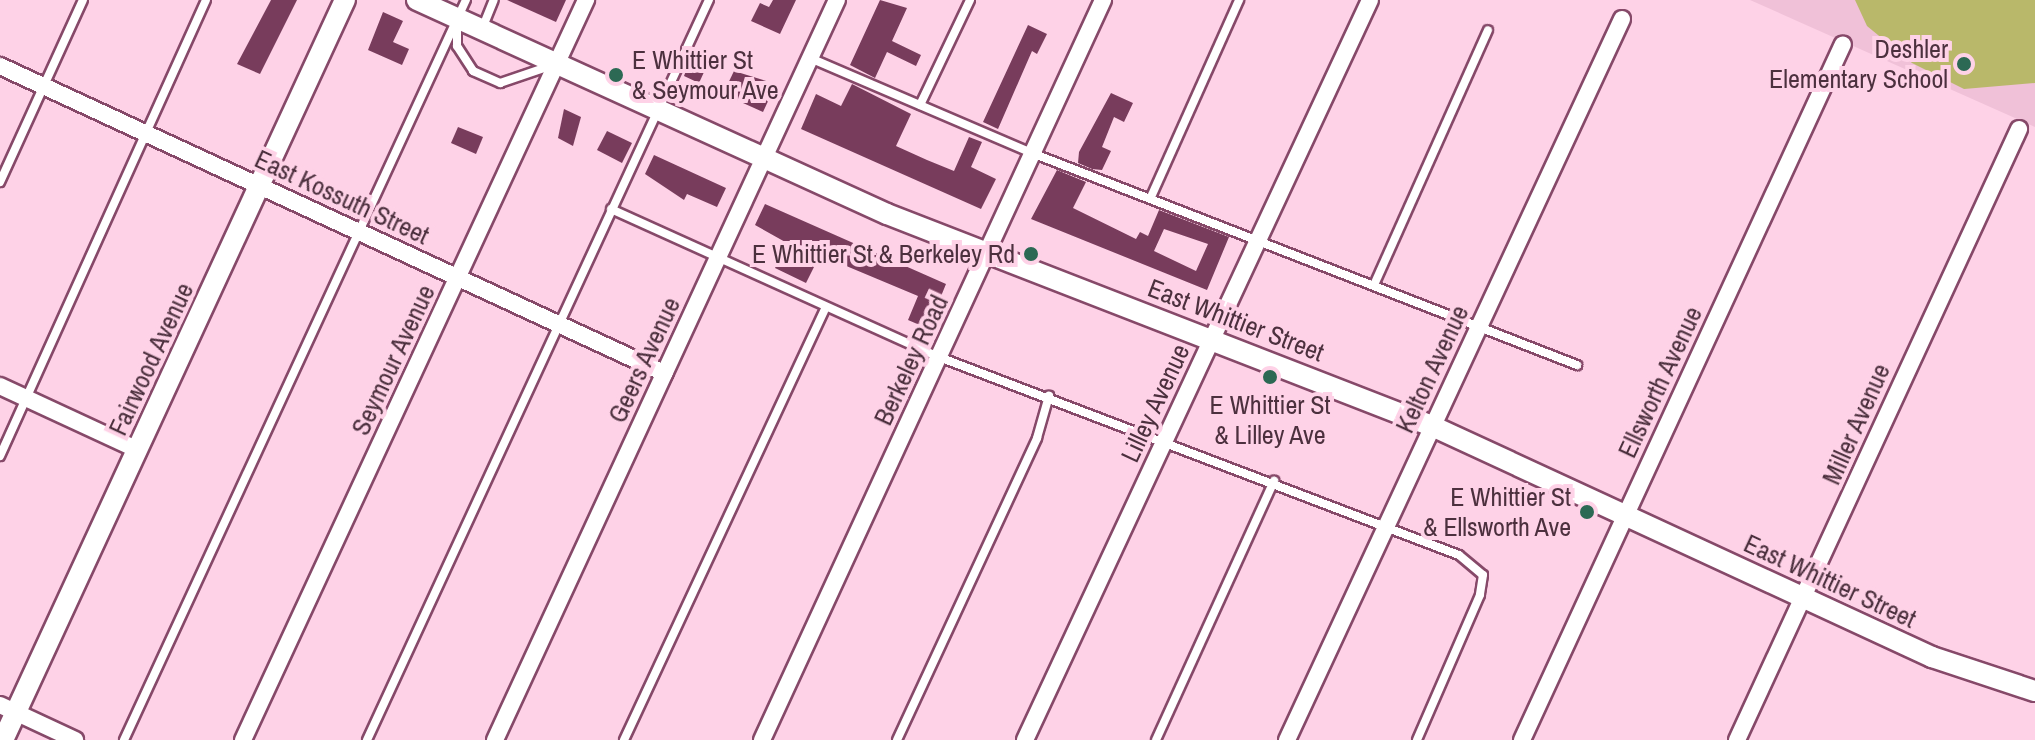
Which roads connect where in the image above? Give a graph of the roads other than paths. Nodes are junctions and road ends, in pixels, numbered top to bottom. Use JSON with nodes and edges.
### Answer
{"nodes":[{"id":1,"x":83,"y":0,"type":"edge"},
{"id":2,"x":206,"y":0,"type":"edge"},
{"id":3,"x":345,"y":0,"type":"edge"},
{"id":4,"x":417,"y":0,"type":"edge"},
{"id":5,"x":494,"y":0,"type":"edge"},
{"id":6,"x":586,"y":0,"type":"edge"},
{"id":7,"x":709,"y":0,"type":"edge"},
{"id":8,"x":837,"y":0,"type":"edge"},
{"id":9,"x":970,"y":0,"type":"edge"},
{"id":10,"x":1103,"y":0,"type":"edge"},
{"id":11,"x":1239,"y":0,"type":"edge"},
{"id":12,"x":1370,"y":0,"type":"edge"},
{"id":13,"x":462,"y":9,"type":"edge"},
{"id":14,"x":1622,"y":19,"type":"dead end"},
{"id":15,"x":482,"y":29,"type":"junction"},
{"id":16,"x":1488,"y":30,"type":"dead end"},
{"id":17,"x":1843,"y":44,"type":"dead end"},
{"id":18,"x":810,"y":58,"type":"junction"},
{"id":19,"x":557,"y":63,"type":"junction"},
{"id":20,"x":0,"y":66,"type":"edge"},
{"id":21,"x":44,"y":86,"type":"junction"},
{"id":22,"x":920,"y":105,"type":"junction"},
{"id":23,"x":657,"y":109,"type":"junction"},
{"id":24,"x":2019,"y":129,"type":"dead end"},
{"id":25,"x":145,"y":133,"type":"junction"},
{"id":26,"x":1032,"y":153,"type":"junction"},
{"id":27,"x":763,"y":159,"type":"junction"},
{"id":28,"x":0,"y":182,"type":"edge"},
{"id":29,"x":260,"y":186,"type":"junction"},
{"id":30,"x":1151,"y":197,"type":"junction"},
{"id":31,"x":611,"y":209,"type":"junction"},
{"id":32,"x":359,"y":231,"type":"junction"},
{"id":33,"x":1258,"y":237,"type":"junction"},
{"id":34,"x":985,"y":254,"type":"junction"},
{"id":35,"x":716,"y":261,"type":"junction"},
{"id":36,"x":458,"y":277,"type":"junction"},
{"id":37,"x":1374,"y":285,"type":"junction"},
{"id":38,"x":825,"y":308,"type":"junction"},
{"id":39,"x":560,"y":325,"type":"junction"},
{"id":40,"x":1478,"y":328,"type":"junction"},
{"id":41,"x":1212,"y":337,"type":"junction"},
{"id":42,"x":939,"y":357,"type":"junction"},
{"id":43,"x":1577,"y":365,"type":"dead end"},
{"id":44,"x":664,"y":373,"type":"junction"},
{"id":45,"x":0,"y":386,"type":"edge"},
{"id":46,"x":1049,"y":396,"type":"junction"},
{"id":47,"x":27,"y":398,"type":"junction"},
{"id":48,"x":1432,"y":426,"type":"junction"},
{"id":49,"x":1165,"y":438,"type":"junction"},
{"id":50,"x":138,"y":450,"type":"junction"},
{"id":51,"x":0,"y":456,"type":"edge"},
{"id":52,"x":1274,"y":481,"type":"junction"},
{"id":53,"x":1625,"y":516,"type":"junction"},
{"id":54,"x":1386,"y":526,"type":"junction"},
{"id":55,"x":1803,"y":598,"type":"junction"},
{"id":56,"x":2035,"y":691,"type":"edge"},
{"id":57,"x":8,"y":709,"type":"edge"},
{"id":58,"x":3,"y":740,"type":"edge"},
{"id":59,"x":75,"y":740,"type":"edge"},
{"id":60,"x":124,"y":740,"type":"edge"},
{"id":61,"x":243,"y":740,"type":"edge"},
{"id":62,"x":367,"y":740,"type":"edge"},
{"id":63,"x":495,"y":740,"type":"edge"},
{"id":64,"x":624,"y":740,"type":"edge"},
{"id":65,"x":762,"y":740,"type":"edge"},
{"id":66,"x":897,"y":740,"type":"edge"},
{"id":67,"x":1025,"y":740,"type":"edge"},
{"id":68,"x":1156,"y":740,"type":"edge"},
{"id":69,"x":1287,"y":740,"type":"edge"},
{"id":70,"x":1417,"y":740,"type":"edge"},
{"id":71,"x":1522,"y":740,"type":"edge"},
{"id":72,"x":1737,"y":740,"type":"edge"}],
"edges":[{"from":1,"to":21,"type":"lane"},
{"from":2,"to":25,"type":"lane"},
{"from":3,"to":29,"type":"street","name":"Fairwood Avenue"},
{"from":4,"to":13,"type":"street","name":"East Whittier Street"},
{"from":5,"to":15,"type":"lane"},
{"from":6,"to":19,"type":"street","name":"Seymour Avenue"},
{"from":7,"to":23,"type":"lane"},
{"from":8,"to":18,"type":"street","name":"Geers Avenue"},
{"from":9,"to":22,"type":"lane"},
{"from":10,"to":26,"type":"street","name":"Berkeley Road"},
{"from":11,"to":30,"type":"lane"},
{"from":12,"to":33,"type":"street","name":"Lilley Avenue"},
{"from":13,"to":15,"type":"street","name":"East Whittier Street"},
{"from":13,"to":19,"type":"lane"},
{"from":13,"to":32,"type":"lane"},
{"from":14,"to":40,"type":"street","name":"Kelton Avenue"},
{"from":15,"to":19,"type":"street","name":"East Whittier Street"},
{"from":16,"to":37,"type":"lane"},
{"from":17,"to":53,"type":"street","name":"Ellsworth Avenue"},
{"from":18,"to":22,"type":"lane"},
{"from":18,"to":27,"type":"street","name":"Geers Avenue"},
{"from":19,"to":23,"type":"street","name":"East Whittier Street"},
{"from":19,"to":36,"type":"street","name":"Seymour Avenue"},
{"from":20,"to":21,"type":"street","name":"East Kossuth Street"},
{"from":21,"to":25,"type":"street","name":"East Kossuth Street"},
{"from":21,"to":28,"type":"lane"},
{"from":22,"to":26,"type":"lane"},
{"from":23,"to":27,"type":"street","name":"East Whittier Street"},
{"from":23,"to":31,"type":"lane"},
{"from":24,"to":55,"type":"street","name":"Miller Avenue"},
{"from":25,"to":29,"type":"street","name":"East Kossuth Street"},
{"from":25,"to":47,"type":"lane"},
{"from":26,"to":30,"type":"lane"},
{"from":26,"to":34,"type":"street","name":"Berkeley Road"},
{"from":27,"to":34,"type":"street","name":"East Whittier Street"},
{"from":27,"to":35,"type":"street","name":"Geers Avenue"},
{"from":29,"to":32,"type":"street","name":"East Kossuth Street"},
{"from":29,"to":50,"type":"street","name":"Fairwood Avenue"},
{"from":30,"to":33,"type":"lane"},
{"from":31,"to":35,"type":"lane"},
{"from":31,"to":39,"type":"lane"},
{"from":32,"to":36,"type":"street","name":"East Kossuth Street"},
{"from":32,"to":60,"type":"lane"},
{"from":33,"to":37,"type":"lane"},
{"from":33,"to":41,"type":"street","name":"Lilley Avenue"},
{"from":34,"to":41,"type":"street","name":"East Whittier Street"},
{"from":34,"to":42,"type":"street","name":"Berkeley Road"},
{"from":35,"to":38,"type":"lane"},
{"from":35,"to":44,"type":"street","name":"Geers Avenue"},
{"from":36,"to":39,"type":"street","name":"East Kossuth Street"},
{"from":36,"to":61,"type":"street","name":"Seymour Avenue"},
{"from":37,"to":40,"type":"lane"},
{"from":38,"to":42,"type":"lane"},
{"from":38,"to":64,"type":"lane"},
{"from":39,"to":44,"type":"street","name":"East Kossuth Street"},
{"from":39,"to":62,"type":"lane"},
{"from":40,"to":43,"type":"lane"},
{"from":40,"to":48,"type":"street","name":"Kelton Avenue"},
{"from":41,"to":48,"type":"street","name":"East Whittier Street"},
{"from":41,"to":49,"type":"street","name":"Lilley Avenue"},
{"from":42,"to":46,"type":"lane"},
{"from":42,"to":65,"type":"street","name":"Berkeley Road"},
{"from":44,"to":63,"type":"street","name":"Geers Avenue"},
{"from":45,"to":47,"type":"street"},
{"from":46,"to":49,"type":"lane"},
{"from":46,"to":66,"type":"lane"},
{"from":47,"to":50,"type":"street"},
{"from":47,"to":51,"type":"lane"},
{"from":48,"to":53,"type":"street","name":"East Whittier Street"},
{"from":48,"to":54,"type":"street","name":"Kelton Avenue"},
{"from":49,"to":52,"type":"lane"},
{"from":49,"to":67,"type":"street","name":"Lilley Avenue"},
{"from":50,"to":57,"type":"street","name":"Fairwood Avenue"},
{"from":52,"to":54,"type":"lane"},
{"from":52,"to":68,"type":"lane"},
{"from":53,"to":55,"type":"street","name":"East Whittier Street"},
{"from":53,"to":71,"type":"street","name":"Ellsworth Avenue"},
{"from":54,"to":69,"type":"street","name":"Kelton Avenue"},
{"from":54,"to":70,"type":"lane"},
{"from":55,"to":56,"type":"street","name":"East Whittier Street"},
{"from":55,"to":72,"type":"street","name":"Miller Avenue"},
{"from":57,"to":58,"type":"street","name":"Fairwood Avenue"},
{"from":57,"to":59,"type":"street"}]}
